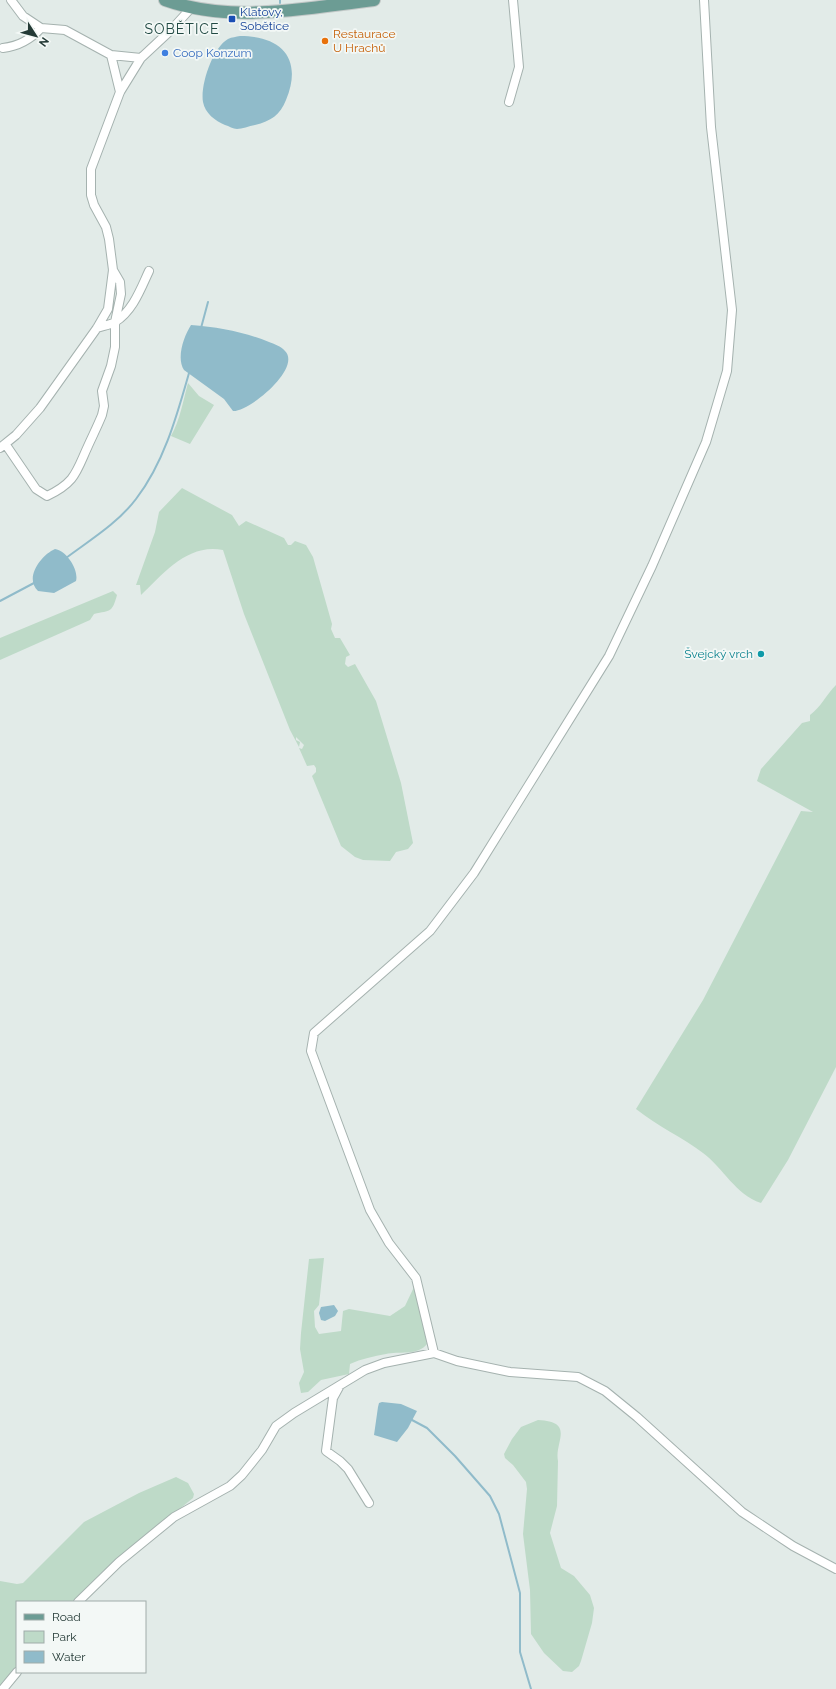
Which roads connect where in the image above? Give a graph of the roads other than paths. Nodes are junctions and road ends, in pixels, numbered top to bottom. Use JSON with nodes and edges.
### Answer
{"nodes":[{"id":1,"x":11,"y":0,"type":"edge"},
{"id":2,"x":165,"y":0,"type":"edge"},
{"id":3,"x":374,"y":0,"type":"edge"},
{"id":4,"x":514,"y":0,"type":"edge"},
{"id":5,"x":704,"y":0,"type":"edge"},
{"id":6,"x":192,"y":7,"type":"junction"},
{"id":7,"x":41,"y":28,"type":"junction"},
{"id":8,"x":3,"y":48,"type":"dead end"},
{"id":9,"x":111,"y":55,"type":"junction"},
{"id":10,"x":140,"y":58,"type":"junction"},
{"id":11,"x":120,"y":92,"type":"junction"},
{"id":12,"x":509,"y":102,"type":"dead end"},
{"id":13,"x":113,"y":270,"type":"junction"},
{"id":14,"x":149,"y":271,"type":"dead end"},
{"id":15,"x":115,"y":322,"type":"junction"},
{"id":16,"x":97,"y":328,"type":"junction"},
{"id":17,"x":3,"y":447,"type":"edge"},
{"id":18,"x":434,"y":1354,"type":"junction"},
{"id":19,"x":340,"y":1385,"type":"junction"},
{"id":20,"x":369,"y":1503,"type":"dead end"},
{"id":21,"x":836,"y":1569,"type":"edge"},
{"id":22,"x":79,"y":1601,"type":"edge"},
{"id":23,"x":16,"y":1673,"type":"edge"},
{"id":24,"x":3,"y":1689,"type":"edge"}],
"edges":[{"from":1,"to":7,"type":"street"},
{"from":2,"to":6,"type":"main road"},
{"from":3,"to":6,"type":"main road"},
{"from":4,"to":12,"type":"street"},
{"from":5,"to":18,"type":"street"},
{"from":6,"to":10,"type":"street"},
{"from":7,"to":8,"type":"street"},
{"from":7,"to":9,"type":"street"},
{"from":9,"to":10,"type":"street"},
{"from":9,"to":11,"type":"street"},
{"from":10,"to":11,"type":"street"},
{"from":11,"to":13,"type":"street"},
{"from":13,"to":15,"type":"street"},
{"from":13,"to":16,"type":"street"},
{"from":14,"to":15,"type":"street"},
{"from":15,"to":16,"type":"street"},
{"from":15,"to":17,"type":"street"},
{"from":16,"to":17,"type":"street"},
{"from":18,"to":19,"type":"street"},
{"from":18,"to":21,"type":"street"},
{"from":19,"to":20,"type":"street"},
{"from":19,"to":22,"type":"street"},
{"from":23,"to":24,"type":"street"}]}
